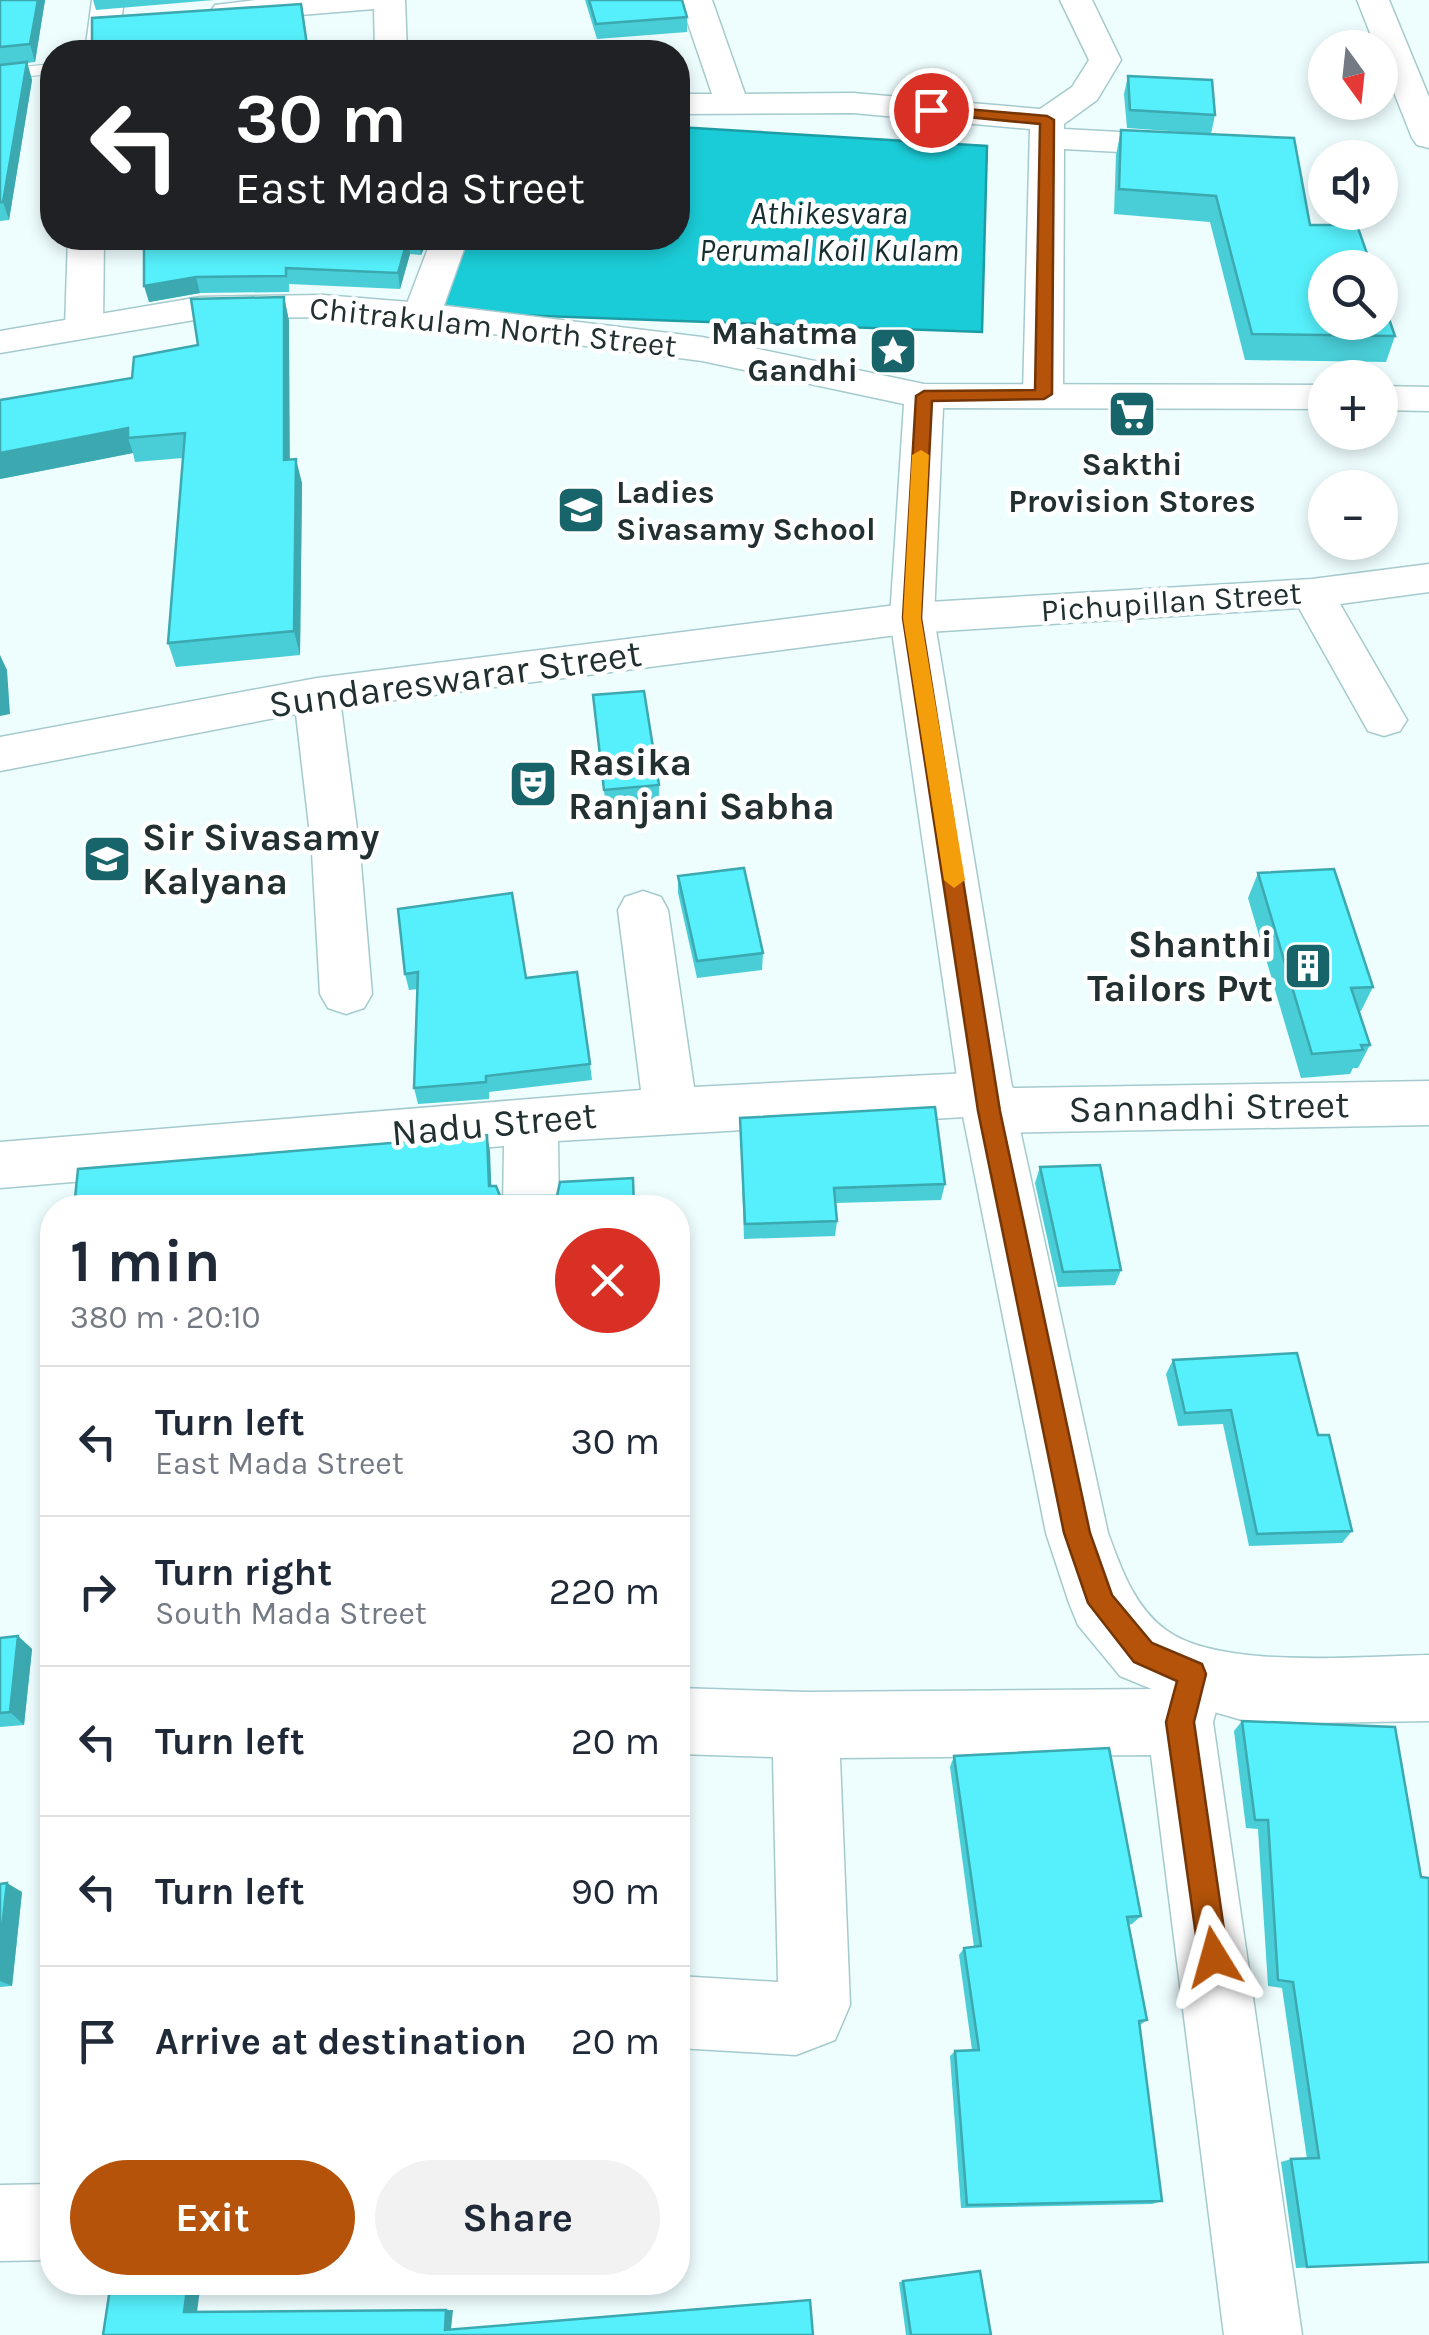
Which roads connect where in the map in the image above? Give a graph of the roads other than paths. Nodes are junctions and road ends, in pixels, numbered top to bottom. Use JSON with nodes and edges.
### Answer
{"nodes":[{"id":1,"x":372,"y":0,"type":"edge"},
{"id":2,"x":389,"y":0,"type":"edge"},
{"id":3,"x":696,"y":0,"type":"edge"},
{"id":4,"x":1076,"y":0,"type":"edge"},
{"id":5,"x":1373,"y":0,"type":"edge"},
{"id":6,"x":200,"y":14,"type":"edge"},
{"id":7,"x":143,"y":19,"type":"edge"},
{"id":8,"x":105,"y":25,"type":"edge"},
{"id":9,"x":391,"y":40,"type":"edge"},
{"id":10,"x":40,"y":70,"type":"edge"},
{"id":11,"x":0,"y":74,"type":"edge"},
{"id":12,"x":690,"y":104,"type":"edge"},
{"id":13,"x":732,"y":105,"type":"junction"},
{"id":14,"x":1047,"y":129,"type":"junction"},
{"id":15,"x":1429,"y":138,"type":"edge"},
{"id":16,"x":1204,"y":146,"type":"edge"},
{"id":17,"x":86,"y":250,"type":"edge"},
{"id":18,"x":446,"y":250,"type":"edge"},
{"id":19,"x":422,"y":314,"type":"junction"},
{"id":20,"x":84,"y":327,"type":"junction"},
{"id":21,"x":0,"y":342,"type":"edge"},
{"id":22,"x":1044,"y":394,"type":"junction"},
{"id":23,"x":924,"y":396,"type":"junction"},
{"id":24,"x":1308,"y":397,"type":"edge"},
{"id":25,"x":1398,"y":398,"type":"edge"},
{"id":26,"x":1429,"y":399,"type":"edge"},
{"id":27,"x":1428,"y":580,"type":"edge"},
{"id":28,"x":1312,"y":593,"type":"junction"},
{"id":29,"x":912,"y":618,"type":"junction"},
{"id":30,"x":317,"y":694,"type":"junction"},
{"id":31,"x":1384,"y":720,"type":"dead end"},
{"id":32,"x":0,"y":754,"type":"edge"},
{"id":33,"x":643,"y":910,"type":"dead end"},
{"id":34,"x":346,"y":994,"type":"dead end"},
{"id":35,"x":989,"y":1103,"type":"junction"},
{"id":36,"x":1429,"y":1103,"type":"edge"},
{"id":37,"x":670,"y":1110,"type":"junction"},
{"id":38,"x":531,"y":1121,"type":"junction"},
{"id":39,"x":0,"y":1165,"type":"edge"},
{"id":40,"x":531,"y":1195,"type":"edge"},
{"id":41,"x":1429,"y":1688,"type":"edge"},
{"id":42,"x":1186,"y":1698,"type":"junction"},
{"id":43,"x":690,"y":1721,"type":"edge"},
{"id":44,"x":806,"y":1725,"type":"junction"},
{"id":45,"x":690,"y":2013,"type":"edge"},
{"id":46,"x":40,"y":2222,"type":"edge"},
{"id":47,"x":0,"y":2223,"type":"edge"},
{"id":48,"x":1263,"y":2335,"type":"edge"}],
"edges":[{"from":1,"to":6,"type":"street"},
{"from":2,"to":9,"type":"street"},
{"from":3,"to":13,"type":"street"},
{"from":4,"to":14,"type":"street"},
{"from":5,"to":15,"type":"street"},
{"from":7,"to":8,"type":"street"},
{"from":10,"to":11,"type":"lane"},
{"from":12,"to":13,"type":"street"},
{"from":13,"to":14,"type":"street"},
{"from":14,"to":16,"type":"street"},
{"from":14,"to":22,"type":"street"},
{"from":17,"to":20,"type":"street"},
{"from":18,"to":19,"type":"street"},
{"from":19,"to":20,"type":"street","name":"Chitrakulam North Street"},
{"from":19,"to":23,"type":"street","name":"Chitrakulam North Street"},
{"from":20,"to":21,"type":"street","name":"Chitrakulam North Street"},
{"from":22,"to":23,"type":"street","name":"Chitrakulam North Street"},
{"from":22,"to":24,"type":"street","name":"Chitrakulam North Street"},
{"from":23,"to":29,"type":"street"},
{"from":25,"to":26,"type":"street"},
{"from":27,"to":28,"type":"street","name":"Pichupillan Street"},
{"from":28,"to":29,"type":"street","name":"Pichupillan Street"},
{"from":28,"to":31,"type":"street"},
{"from":29,"to":30,"type":"street","name":"Sundareswarar Street"},
{"from":29,"to":35,"type":"street"},
{"from":30,"to":32,"type":"street","name":"Sundareswarar Street"},
{"from":30,"to":34,"type":"street"},
{"from":33,"to":37,"type":"street"},
{"from":35,"to":36,"type":"street","name":"Sannadhi Street"},
{"from":35,"to":37,"type":"street","name":"Nadu Street"},
{"from":35,"to":42,"type":"street"},
{"from":37,"to":38,"type":"street","name":"Nadu Street"},
{"from":38,"to":39,"type":"street","name":"Nadu Street"},
{"from":38,"to":40,"type":"street"},
{"from":41,"to":42,"type":"street"},
{"from":42,"to":44,"type":"street"},
{"from":42,"to":48,"type":"street"},
{"from":43,"to":44,"type":"street"},
{"from":44,"to":45,"type":"street"},
{"from":46,"to":47,"type":"street"}]}
